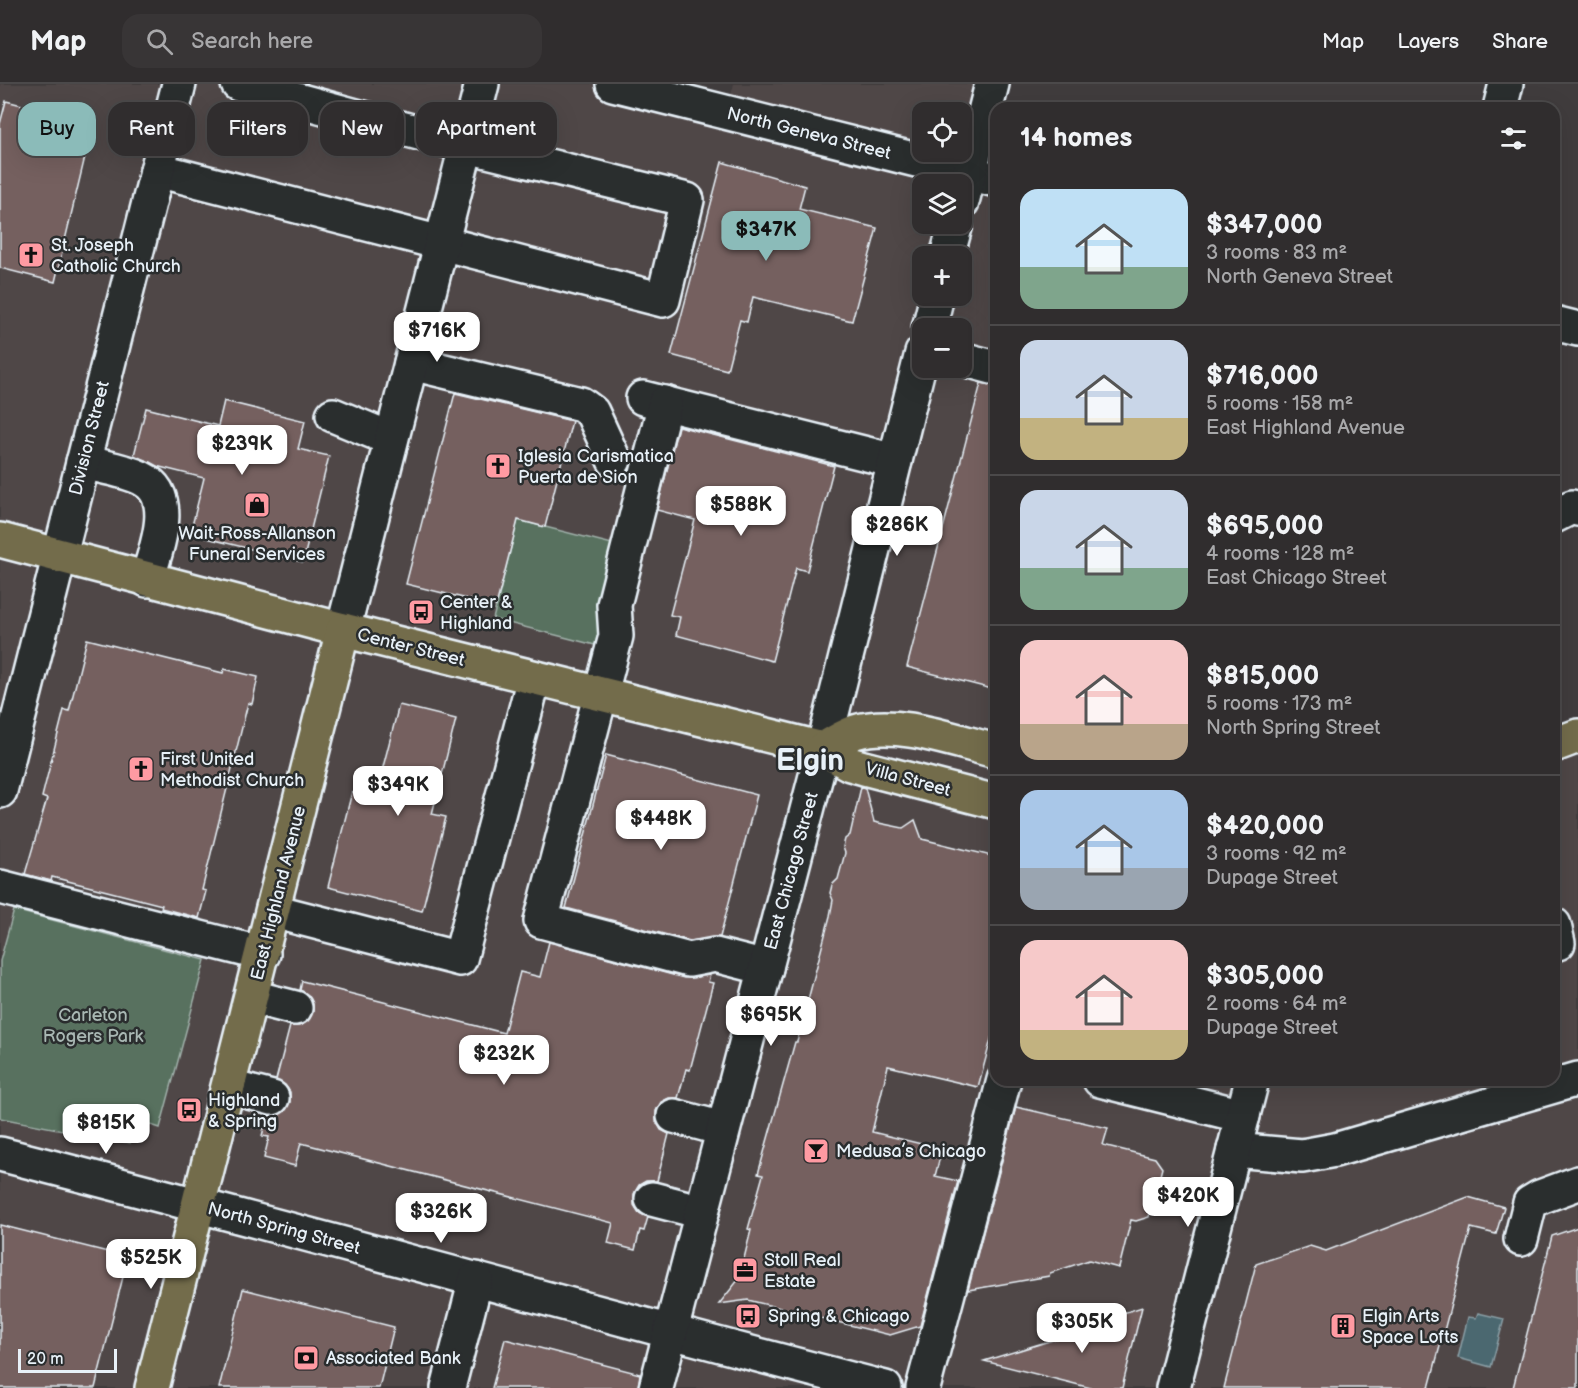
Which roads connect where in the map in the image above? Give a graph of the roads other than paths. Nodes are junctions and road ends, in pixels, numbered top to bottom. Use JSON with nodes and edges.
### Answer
{"nodes":[{"id":1,"x":179,"y":84,"type":"edge"},
{"id":2,"x":238,"y":84,"type":"edge"},
{"id":3,"x":482,"y":84,"type":"edge"},
{"id":4,"x":613,"y":84,"type":"edge"},
{"id":5,"x":992,"y":84,"type":"edge"},
{"id":6,"x":1506,"y":84,"type":"edge"},
{"id":7,"x":478,"y":102,"type":"edge"},
{"id":8,"x":1502,"y":102,"type":"edge"},
{"id":9,"x":416,"y":132,"type":"edge"},
{"id":10,"x":464,"y":156,"type":"edge"},
{"id":11,"x":508,"y":156,"type":"edge"},
{"id":12,"x":157,"y":170,"type":"junction"},
{"id":13,"x":976,"y":185,"type":"edge"},
{"id":14,"x":442,"y":244,"type":"junction"},
{"id":15,"x":1560,"y":324,"type":"edge"},
{"id":16,"x":1578,"y":329,"type":"edge"},
{"id":17,"x":972,"y":362,"type":"edge"},
{"id":18,"x":411,"y":363,"type":"junction"},
{"id":19,"x":990,"y":366,"type":"edge"},
{"id":20,"x":916,"y":378,"type":"edge"},
{"id":21,"x":333,"y":415,"type":"dead end"},
{"id":22,"x":391,"y":440,"type":"junction"},
{"id":23,"x":614,"y":460,"type":"dead end"},
{"id":24,"x":895,"y":461,"type":"junction"},
{"id":25,"x":83,"y":462,"type":"junction"},
{"id":26,"x":1578,"y":509,"type":"edge"},
{"id":27,"x":1560,"y":513,"type":"edge"},
{"id":28,"x":0,"y":540,"type":"edge"},
{"id":29,"x":60,"y":556,"type":"junction"},
{"id":30,"x":147,"y":580,"type":"junction"},
{"id":31,"x":343,"y":630,"type":"junction"},
{"id":32,"x":534,"y":678,"type":"junction"},
{"id":33,"x":600,"y":694,"type":"junction"},
{"id":34,"x":1578,"y":736,"type":"edge"},
{"id":35,"x":1560,"y":743,"type":"edge"},
{"id":36,"x":823,"y":749,"type":"junction"},
{"id":37,"x":990,"y":749,"type":"edge"},
{"id":38,"x":0,"y":791,"type":"edge"},
{"id":39,"x":990,"y":800,"type":"edge"},
{"id":40,"x":0,"y":887,"type":"edge"},
{"id":41,"x":273,"y":911,"type":"junction"},
{"id":42,"x":263,"y":954,"type":"junction"},
{"id":43,"x":766,"y":968,"type":"junction"},
{"id":44,"x":252,"y":997,"type":"junction"},
{"id":45,"x":295,"y":1008,"type":"dead end"},
{"id":46,"x":1578,"y":1079,"type":"edge"},
{"id":47,"x":1560,"y":1084,"type":"edge"},
{"id":48,"x":1002,"y":1086,"type":"edge"},
{"id":49,"x":1125,"y":1086,"type":"edge"},
{"id":50,"x":1250,"y":1086,"type":"edge"},
{"id":51,"x":1554,"y":1086,"type":"edge"},
{"id":52,"x":229,"y":1087,"type":"junction"},
{"id":53,"x":272,"y":1098,"type":"dead end"},
{"id":54,"x":674,"y":1116,"type":"dead end"},
{"id":55,"x":1243,"y":1116,"type":"junction"},
{"id":56,"x":723,"y":1129,"type":"junction"},
{"id":57,"x":1234,"y":1150,"type":"junction"},
{"id":58,"x":0,"y":1154,"type":"edge"},
{"id":59,"x":1578,"y":1183,"type":"edge"},
{"id":60,"x":652,"y":1199,"type":"dead end"},
{"id":61,"x":199,"y":1205,"type":"junction"},
{"id":62,"x":702,"y":1212,"type":"junction"},
{"id":63,"x":1521,"y":1239,"type":"dead end"},
{"id":64,"x":476,"y":1280,"type":"junction"},
{"id":65,"x":670,"y":1333,"type":"junction"},
{"id":66,"x":846,"y":1383,"type":"edge"},
{"id":67,"x":152,"y":1388,"type":"edge"},
{"id":68,"x":448,"y":1388,"type":"edge"},
{"id":69,"x":656,"y":1388,"type":"edge"},
{"id":70,"x":885,"y":1388,"type":"edge"},
{"id":71,"x":923,"y":1388,"type":"edge"},
{"id":72,"x":1173,"y":1388,"type":"edge"}],
"edges":[{"from":1,"to":12,"type":"street","name":"Division Street"},
{"from":2,"to":9,"type":"street"},
{"from":3,"to":7,"type":"street","name":"East Highland Avenue"},
{"from":4,"to":13,"type":"street","name":"North Geneva Street"},
{"from":5,"to":13,"type":"street"},
{"from":6,"to":8,"type":"street"},
{"from":10,"to":14,"type":"street","name":"East Highland Avenue"},
{"from":11,"to":14,"type":"street"},
{"from":12,"to":14,"type":"street"},
{"from":12,"to":25,"type":"street","name":"Division Street"},
{"from":14,"to":18,"type":"street","name":"East Highland Avenue"},
{"from":15,"to":16,"type":"street"},
{"from":17,"to":19,"type":"street"},
{"from":18,"to":22,"type":"street","name":"East Highland Avenue"},
{"from":18,"to":23,"type":"street"},
{"from":20,"to":24,"type":"street","name":"East Chicago Street"},
{"from":21,"to":22,"type":"street"},
{"from":22,"to":31,"type":"street","name":"East Highland Avenue"},
{"from":24,"to":33,"type":"street"},
{"from":24,"to":36,"type":"street","name":"East Chicago Street"},
{"from":25,"to":29,"type":"street","name":"Division Street"},
{"from":25,"to":30,"type":"street"},
{"from":26,"to":27,"type":"street"},
{"from":28,"to":29,"type":"main road","name":"Center Street"},
{"from":29,"to":30,"type":"main road","name":"Center Street"},
{"from":29,"to":38,"type":"street","name":"Division Street"},
{"from":30,"to":31,"type":"main road","name":"Center Street"},
{"from":31,"to":32,"type":"main road","name":"Center Street"},
{"from":31,"to":41,"type":"main road","name":"East Highland Avenue"},
{"from":32,"to":33,"type":"main road","name":"Center Street"},
{"from":32,"to":41,"type":"street"},
{"from":33,"to":36,"type":"main road","name":"Center Street"},
{"from":33,"to":43,"type":"street"},
{"from":34,"to":35,"type":"main road"},
{"from":36,"to":37,"type":"main road","name":"Villa Street"},
{"from":36,"to":39,"type":"main road","name":"Villa Street"},
{"from":36,"to":43,"type":"street","name":"East Chicago Street"},
{"from":40,"to":42,"type":"street"},
{"from":41,"to":42,"type":"main road","name":"East Highland Avenue"},
{"from":42,"to":44,"type":"main road","name":"East Highland Avenue"},
{"from":43,"to":56,"type":"street","name":"East Chicago Street"},
{"from":44,"to":45,"type":"street"},
{"from":44,"to":52,"type":"main road","name":"East Highland Avenue"},
{"from":46,"to":47,"type":"street"},
{"from":48,"to":71,"type":"street"},
{"from":49,"to":55,"type":"street"},
{"from":50,"to":55,"type":"street"},
{"from":51,"to":57,"type":"street"},
{"from":52,"to":53,"type":"street"},
{"from":52,"to":61,"type":"main road","name":"East Highland Avenue"},
{"from":54,"to":56,"type":"street"},
{"from":55,"to":57,"type":"street"},
{"from":56,"to":62,"type":"street","name":"East Chicago Street"},
{"from":57,"to":72,"type":"street"},
{"from":58,"to":61,"type":"street","name":"North Spring Street"},
{"from":59,"to":63,"type":"street"},
{"from":60,"to":62,"type":"street"},
{"from":61,"to":64,"type":"street","name":"North Spring Street"},
{"from":61,"to":67,"type":"main road","name":"East Highland Avenue"},
{"from":62,"to":65,"type":"street","name":"East Chicago Street"},
{"from":64,"to":65,"type":"street","name":"North Spring Street"},
{"from":64,"to":68,"type":"street"},
{"from":65,"to":66,"type":"street","name":"North Spring Street"},
{"from":65,"to":69,"type":"street","name":"East Chicago Street"},
{"from":66,"to":70,"type":"street","name":"North Spring Street"}]}
